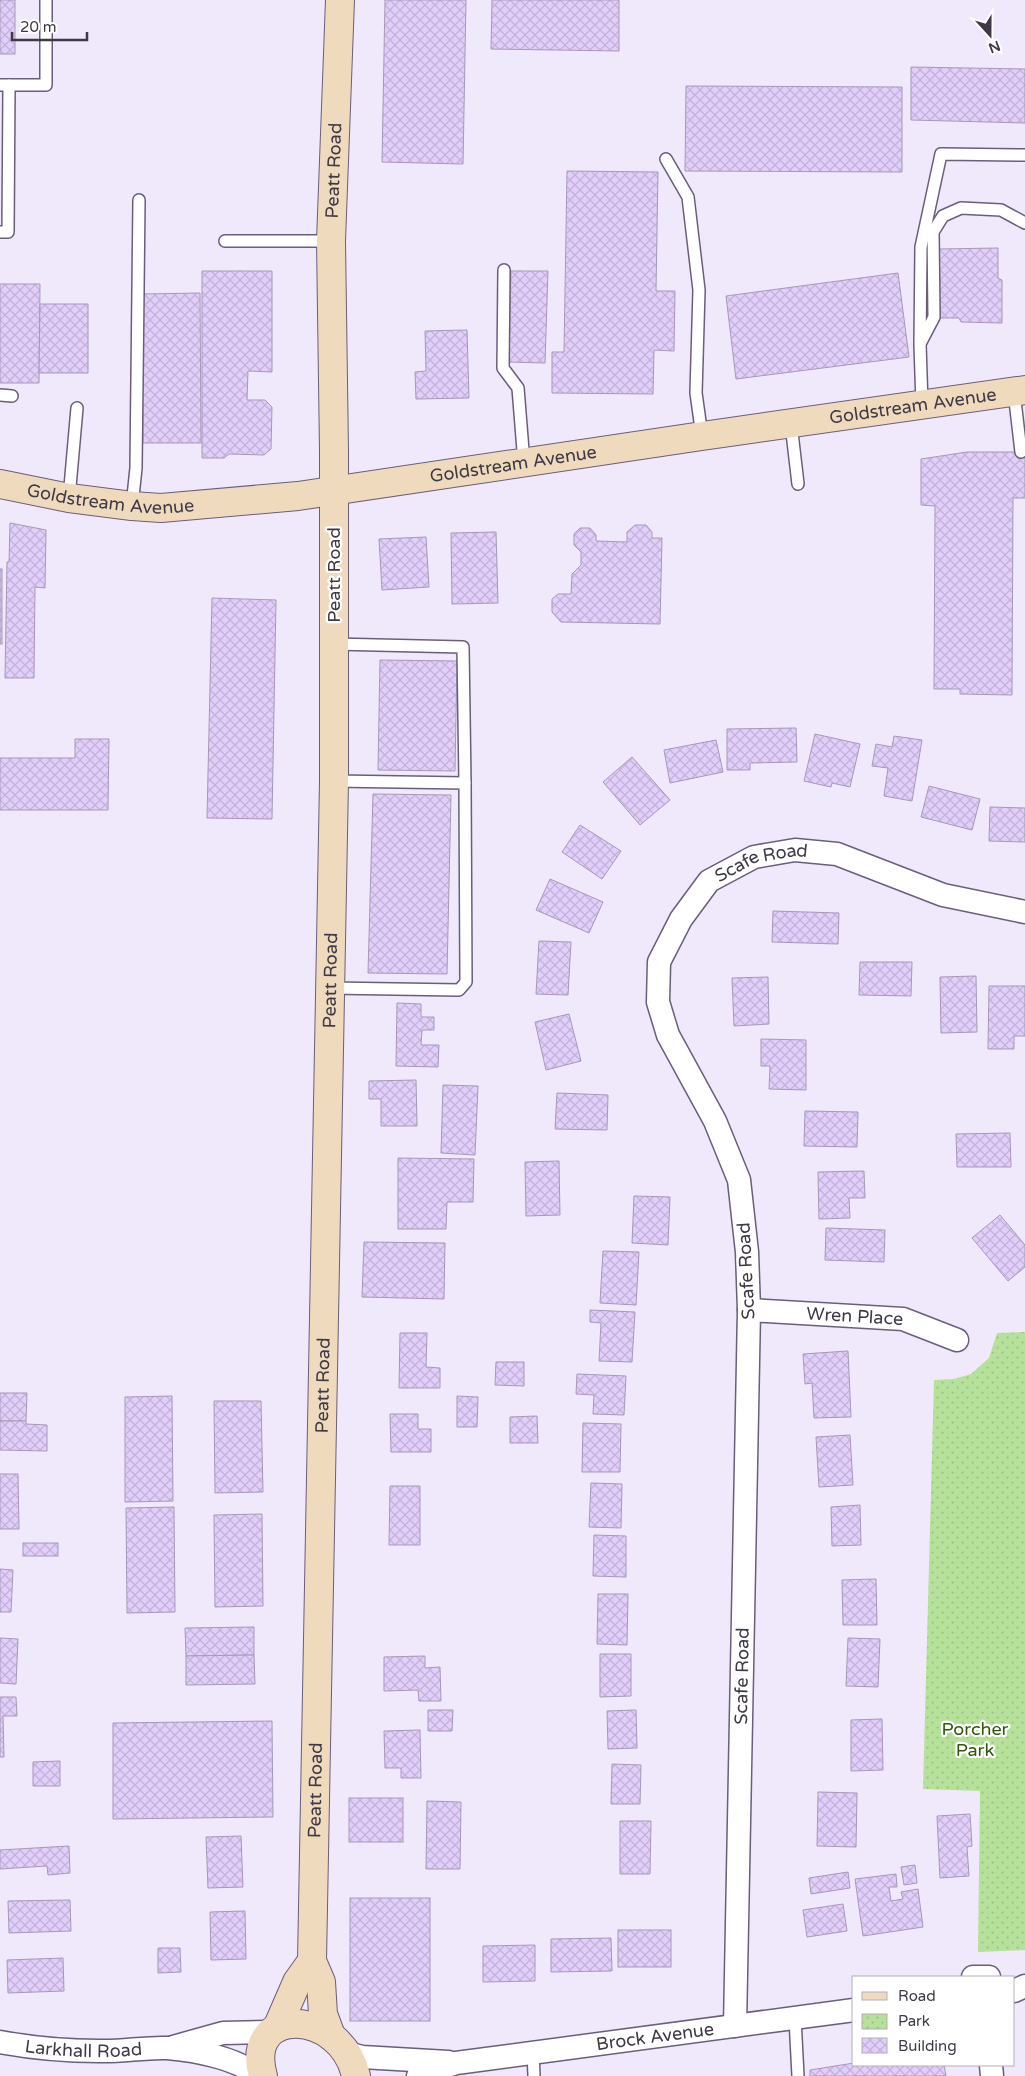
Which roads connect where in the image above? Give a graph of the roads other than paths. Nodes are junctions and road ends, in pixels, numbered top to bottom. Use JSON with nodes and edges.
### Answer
{"nodes":[{"id":1,"x":46,"y":0,"type":"edge"},
{"id":2,"x":340,"y":0,"type":"edge"},
{"id":3,"x":4,"y":85,"type":"edge"},
{"id":4,"x":1025,"y":155,"type":"edge"},
{"id":5,"x":666,"y":159,"type":"dead end"},
{"id":6,"x":139,"y":200,"type":"dead end"},
{"id":7,"x":1025,"y":223,"type":"edge"},
{"id":8,"x":0,"y":232,"type":"edge"},
{"id":9,"x":225,"y":241,"type":"dead end"},
{"id":10,"x":331,"y":242,"type":"junction"},
{"id":11,"x":504,"y":270,"type":"dead end"},
{"id":12,"x":920,"y":344,"type":"junction"},
{"id":13,"x":1019,"y":391,"type":"edge"},
{"id":14,"x":0,"y":395,"type":"edge"},
{"id":15,"x":12,"y":396,"type":"dead end"},
{"id":16,"x":922,"y":405,"type":"junction"},
{"id":17,"x":76,"y":408,"type":"dead end"},
{"id":18,"x":791,"y":423,"type":"junction"},
{"id":19,"x":702,"y":436,"type":"junction"},
{"id":20,"x":1021,"y":452,"type":"dead end"},
{"id":21,"x":524,"y":462,"type":"junction"},
{"id":22,"x":0,"y":484,"type":"edge"},
{"id":23,"x":798,"y":484,"type":"dead end"},
{"id":24,"x":334,"y":490,"type":"junction"},
{"id":25,"x":69,"y":498,"type":"junction"},
{"id":26,"x":132,"y":506,"type":"junction"},
{"id":27,"x":334,"y":644,"type":"junction"},
{"id":28,"x":334,"y":781,"type":"junction"},
{"id":29,"x":465,"y":783,"type":"junction"},
{"id":30,"x":1025,"y":912,"type":"edge"},
{"id":31,"x":330,"y":988,"type":"junction"},
{"id":32,"x":749,"y":1310,"type":"junction"},
{"id":33,"x":956,"y":1340,"type":"dead end"},
{"id":34,"x":312,"y":1961,"type":"junction"},
{"id":35,"x":852,"y":2010,"type":"edge"},
{"id":36,"x":795,"y":2018,"type":"junction"},
{"id":37,"x":735,"y":2026,"type":"junction"},
{"id":38,"x":274,"y":2030,"type":"junction"},
{"id":39,"x":0,"y":2042,"type":"edge"},
{"id":40,"x":167,"y":2048,"type":"junction"},
{"id":41,"x":533,"y":2052,"type":"junction"},
{"id":42,"x":345,"y":2055,"type":"edge"},
{"id":43,"x":456,"y":2063,"type":"junction"},
{"id":44,"x":257,"y":2076,"type":"edge"},
{"id":45,"x":263,"y":2076,"type":"edge"},
{"id":46,"x":418,"y":2076,"type":"edge"},
{"id":47,"x":534,"y":2076,"type":"edge"},
{"id":48,"x":798,"y":2076,"type":"edge"}],
"edges":[{"from":1,"to":3,"type":"lane"},
{"from":2,"to":10,"type":"street","name":"Peatt Road"},
{"from":3,"to":8,"type":"lane"},
{"from":4,"to":12,"type":"lane"},
{"from":5,"to":19,"type":"lane"},
{"from":6,"to":26,"type":"lane"},
{"from":7,"to":12,"type":"lane"},
{"from":9,"to":10,"type":"lane"},
{"from":10,"to":24,"type":"street","name":"Peatt Road"},
{"from":11,"to":21,"type":"lane"},
{"from":12,"to":16,"type":"lane"},
{"from":13,"to":16,"type":"street","name":"Goldstream Avenue"},
{"from":13,"to":20,"type":"lane"},
{"from":14,"to":15,"type":"lane"},
{"from":16,"to":18,"type":"street","name":"Goldstream Avenue"},
{"from":17,"to":25,"type":"lane"},
{"from":18,"to":19,"type":"street","name":"Goldstream Avenue"},
{"from":18,"to":23,"type":"lane"},
{"from":19,"to":21,"type":"street","name":"Goldstream Avenue"},
{"from":21,"to":24,"type":"street","name":"Goldstream Avenue"},
{"from":22,"to":25,"type":"street","name":"Goldstream Avenue"},
{"from":24,"to":26,"type":"street","name":"Goldstream Avenue"},
{"from":24,"to":27,"type":"street","name":"Peatt Road"},
{"from":25,"to":26,"type":"street","name":"Goldstream Avenue"},
{"from":27,"to":28,"type":"street","name":"Peatt Road"},
{"from":27,"to":29,"type":"lane"},
{"from":28,"to":29,"type":"lane"},
{"from":28,"to":31,"type":"street","name":"Peatt Road"},
{"from":29,"to":31,"type":"lane"},
{"from":30,"to":32,"type":"street","name":"Scafe Road"},
{"from":31,"to":34,"type":"street","name":"Peatt Road"},
{"from":32,"to":33,"type":"street","name":"Wren Place"},
{"from":32,"to":37,"type":"street","name":"Scafe Road"},
{"from":34,"to":38,"type":"street"},
{"from":34,"to":42,"type":"street","name":"Peatt Road"},
{"from":35,"to":36,"type":"street","name":"Brock Avenue"},
{"from":36,"to":37,"type":"street","name":"Brock Avenue"},
{"from":36,"to":48,"type":"lane"},
{"from":37,"to":41,"type":"street","name":"Brock Avenue"},
{"from":38,"to":40,"type":"street","name":"Larkhall Road"},
{"from":38,"to":42,"type":"street"},
{"from":38,"to":45,"type":"street"},
{"from":39,"to":40,"type":"street","name":"Larkhall Road"},
{"from":40,"to":44,"type":"street","name":"Larkhall Road"},
{"from":41,"to":43,"type":"street","name":"Brock Avenue"},
{"from":41,"to":47,"type":"lane"},
{"from":42,"to":43,"type":"street","name":"Brock Avenue"},
{"from":43,"to":46,"type":"street","name":"Brock Avenue"}]}
